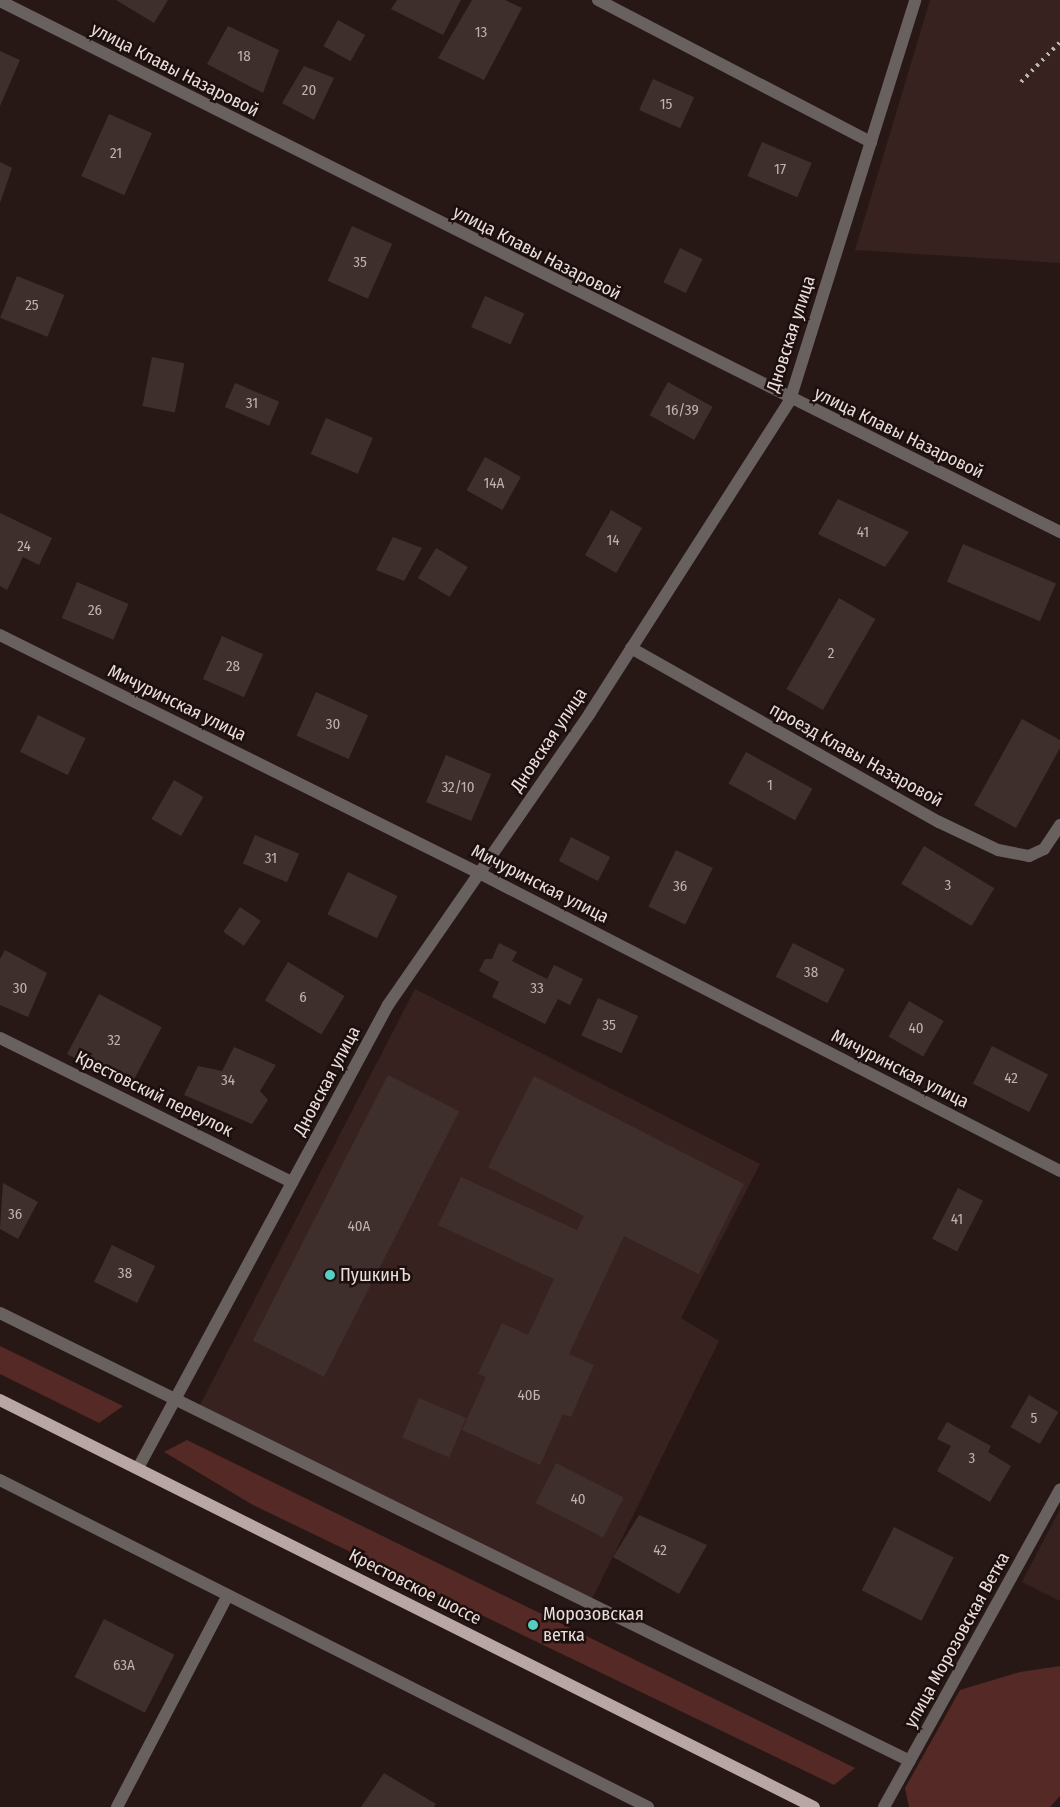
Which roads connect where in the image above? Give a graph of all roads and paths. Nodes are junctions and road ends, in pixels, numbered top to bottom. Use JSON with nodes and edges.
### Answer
{"nodes":[{"id":1,"x":598,"y":0,"type":"edge"},
{"id":2,"x":915,"y":0,"type":"edge"},
{"id":3,"x":0,"y":1,"type":"edge"},
{"id":4,"x":871,"y":142,"type":"junction"},
{"id":5,"x":790,"y":400,"type":"junction"},
{"id":6,"x":1060,"y":532,"type":"edge"},
{"id":7,"x":0,"y":635,"type":"edge"},
{"id":8,"x":631,"y":648,"type":"junction"},
{"id":9,"x":1060,"y":825,"type":"edge"},
{"id":10,"x":479,"y":873,"type":"junction"},
{"id":11,"x":0,"y":1038,"type":"edge"},
{"id":12,"x":1060,"y":1171,"type":"edge"},
{"id":13,"x":292,"y":1182,"type":"junction"},
{"id":14,"x":0,"y":1313,"type":"edge"},
{"id":15,"x":174,"y":1399,"type":"junction"},
{"id":16,"x":0,"y":1400,"type":"edge"},
{"id":17,"x":138,"y":1468,"type":"junction"},
{"id":18,"x":0,"y":1480,"type":"edge"},
{"id":19,"x":1060,"y":1489,"type":"edge"},
{"id":20,"x":228,"y":1595,"type":"junction"},
{"id":21,"x":910,"y":1761,"type":"junction"},
{"id":22,"x":117,"y":1807,"type":"edge"},
{"id":23,"x":648,"y":1807,"type":"edge"},
{"id":24,"x":814,"y":1807,"type":"edge"},
{"id":25,"x":884,"y":1807,"type":"edge"}],
"edges":[{"from":1,"to":4,"type":"street"},
{"from":2,"to":4,"type":"street","name":"Дновская улица"},
{"from":3,"to":5,"type":"street","name":"улица Клавы Назаровой"},
{"from":4,"to":5,"type":"street","name":"Дновская улица"},
{"from":5,"to":6,"type":"street","name":"улица Клавы Назаровой"},
{"from":5,"to":8,"type":"street","name":"Дновская улица"},
{"from":7,"to":10,"type":"street","name":"Мичуринская улица"},
{"from":8,"to":9,"type":"street","name":"проезд Клавы Назаровой"},
{"from":8,"to":10,"type":"street","name":"Дновская улица"},
{"from":10,"to":12,"type":"street","name":"Мичуринская улица"},
{"from":10,"to":13,"type":"street","name":"Дновская улица"},
{"from":11,"to":13,"type":"street","name":"Крестовский переулок"},
{"from":13,"to":15,"type":"street","name":"Дновская улица"},
{"from":14,"to":15,"type":"street"},
{"from":15,"to":17,"type":"street","name":"Дновская улица"},
{"from":15,"to":21,"type":"street"},
{"from":16,"to":17,"type":"main road","name":"Крестовское шоссе"},
{"from":17,"to":24,"type":"main road","name":"Крестовское шоссе"},
{"from":18,"to":20,"type":"street"},
{"from":19,"to":21,"type":"street","name":"улица Морозовская Ветка"},
{"from":20,"to":22,"type":"street"},
{"from":20,"to":23,"type":"street"},
{"from":21,"to":25,"type":"street","name":"улица Морозовская Ветка"}]}
